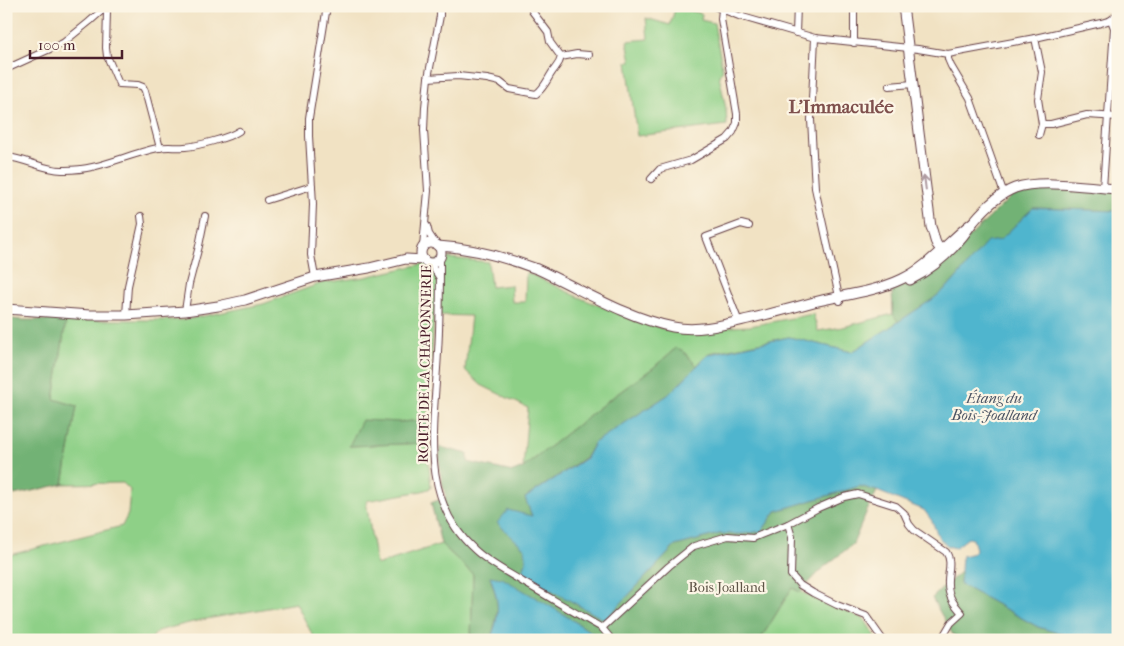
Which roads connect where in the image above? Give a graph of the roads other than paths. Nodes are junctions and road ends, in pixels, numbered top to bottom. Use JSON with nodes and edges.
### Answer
{"nodes":[{"id":1,"x":327,"y":6,"type":"edge"},
{"id":2,"x":440,"y":6,"type":"edge"},
{"id":3,"x":539,"y":6,"type":"edge"},
{"id":4,"x":714,"y":6,"type":"edge"},
{"id":5,"x":797,"y":6,"type":"edge"},
{"id":6,"x":854,"y":6,"type":"edge"},
{"id":7,"x":903,"y":6,"type":"edge"},
{"id":8,"x":105,"y":7,"type":"edge"},
{"id":9,"x":722,"y":9,"type":"junction"},
{"id":10,"x":1118,"y":13,"type":"edge"},
{"id":11,"x":1111,"y":20,"type":"junction"},
{"id":12,"x":1116,"y":28,"type":"edge"},
{"id":13,"x":796,"y":33,"type":"junction"},
{"id":14,"x":815,"y":38,"type":"junction"},
{"id":15,"x":1035,"y":38,"type":"junction"},
{"id":16,"x":854,"y":43,"type":"junction"},
{"id":17,"x":908,"y":48,"type":"junction"},
{"id":18,"x":948,"y":54,"type":"junction"},
{"id":19,"x":589,"y":55,"type":"dead end"},
{"id":20,"x":560,"y":57,"type":"junction"},
{"id":21,"x":6,"y":69,"type":"edge"},
{"id":22,"x":428,"y":78,"type":"junction"},
{"id":23,"x":912,"y":84,"type":"junction"},
{"id":24,"x":889,"y":86,"type":"dead end"},
{"id":25,"x":1108,"y":116,"type":"junction"},
{"id":26,"x":1118,"y":117,"type":"edge"},
{"id":27,"x":1042,"y":124,"type":"junction"},
{"id":28,"x":239,"y":131,"type":"dead end"},
{"id":29,"x":1039,"y":135,"type":"dead end"},
{"id":30,"x":160,"y":148,"type":"junction"},
{"id":31,"x":6,"y":157,"type":"edge"},
{"id":32,"x":651,"y":179,"type":"dead end"},
{"id":33,"x":312,"y":186,"type":"junction"},
{"id":34,"x":1103,"y":188,"type":"junction"},
{"id":35,"x":1118,"y":189,"type":"edge"},
{"id":36,"x":1005,"y":193,"type":"junction"},
{"id":37,"x":268,"y":200,"type":"dead end"},
{"id":38,"x":141,"y":216,"type":"dead end"},
{"id":39,"x":204,"y":216,"type":"dead end"},
{"id":40,"x":426,"y":223,"type":"junction"},
{"id":41,"x":749,"y":226,"type":"dead end"},
{"id":42,"x":933,"y":235,"type":"junction"},
{"id":43,"x":436,"y":245,"type":"junction"},
{"id":44,"x":422,"y":248,"type":"junction"},
{"id":45,"x":464,"y":249,"type":"junction"},
{"id":46,"x":945,"y":249,"type":"junction"},
{"id":47,"x":440,"y":256,"type":"junction"},
{"id":48,"x":406,"y":259,"type":"junction"},
{"id":49,"x":426,"y":261,"type":"junction"},
{"id":50,"x":932,"y":262,"type":"junction"},
{"id":51,"x":315,"y":277,"type":"junction"},
{"id":52,"x":440,"y":280,"type":"junction"},
{"id":53,"x":840,"y":299,"type":"junction"},
{"id":54,"x":6,"y":309,"type":"edge"},
{"id":55,"x":185,"y":311,"type":"junction"},
{"id":56,"x":126,"y":315,"type":"junction"},
{"id":57,"x":767,"y":315,"type":"junction"},
{"id":58,"x":739,"y":322,"type":"junction"},
{"id":59,"x":788,"y":524,"type":"junction"},
{"id":60,"x":602,"y":628,"type":"junction"},
{"id":61,"x":612,"y":640,"type":"edge"},
{"id":62,"x":883,"y":640,"type":"edge"},
{"id":63,"x":941,"y":640,"type":"edge"}],
"edges":[{"from":1,"to":33,"type":"street"},
{"from":2,"to":22,"type":"street"},
{"from":3,"to":20,"type":"street"},
{"from":4,"to":9,"type":"street"},
{"from":5,"to":13,"type":"street"},
{"from":6,"to":16,"type":"street"},
{"from":7,"to":17,"type":"street"},
{"from":8,"to":21,"type":"street"},
{"from":8,"to":30,"type":"street"},
{"from":9,"to":13,"type":"street"},
{"from":9,"to":32,"type":"street"},
{"from":10,"to":11,"type":"street"},
{"from":11,"to":12,"type":"street"},
{"from":11,"to":15,"type":"street"},
{"from":12,"to":25,"type":"street"},
{"from":13,"to":14,"type":"street"},
{"from":14,"to":16,"type":"street"},
{"from":14,"to":53,"type":"street"},
{"from":15,"to":18,"type":"street"},
{"from":15,"to":27,"type":"street"},
{"from":16,"to":17,"type":"street"},
{"from":17,"to":18,"type":"street"},
{"from":17,"to":23,"type":"street"},
{"from":18,"to":36,"type":"street"},
{"from":19,"to":20,"type":"street"},
{"from":20,"to":22,"type":"street"},
{"from":22,"to":40,"type":"street"},
{"from":23,"to":24,"type":"street"},
{"from":42,"to":23,"type":"street","one_way":true},
{"from":25,"to":26,"type":"street"},
{"from":25,"to":27,"type":"street"},
{"from":25,"to":34,"type":"street"},
{"from":27,"to":29,"type":"street"},
{"from":28,"to":30,"type":"street"},
{"from":30,"to":31,"type":"street"},
{"from":33,"to":37,"type":"street"},
{"from":33,"to":51,"type":"street"},
{"from":34,"to":35,"type":"street"},
{"from":34,"to":36,"type":"street"},
{"from":36,"to":46,"type":"street"},
{"from":38,"to":56,"type":"street"},
{"from":39,"to":55,"type":"street"},
{"from":40,"to":43,"type":"street"},
{"from":40,"to":44,"type":"street"},
{"from":41,"to":58,"type":"street"},
{"from":42,"to":46,"type":"street"},
{"from":42,"to":50,"type":"street"},
{"from":43,"to":44,"type":"street"},
{"from":43,"to":45,"type":"street"},
{"from":43,"to":47,"type":"street"},
{"from":44,"to":48,"type":"street"},
{"from":44,"to":49,"type":"street"},
{"from":45,"to":47,"type":"street"},
{"from":45,"to":58,"type":"street"},
{"from":46,"to":50,"type":"street"},
{"from":47,"to":49,"type":"street"},
{"from":47,"to":52,"type":"street","name":"ROUTE DE LA CHAPONNERIE"},
{"from":48,"to":49,"type":"street"},
{"from":48,"to":51,"type":"street"},
{"from":49,"to":52,"type":"street"},
{"from":50,"to":53,"type":"street"},
{"from":51,"to":55,"type":"street"},
{"from":52,"to":60,"type":"street","name":"ROUTE DE LA CHAPONNERIE"},
{"from":53,"to":57,"type":"street"},
{"from":53,"to":57,"type":"street"},
{"from":54,"to":56,"type":"street"},
{"from":55,"to":56,"type":"street"},
{"from":57,"to":58,"type":"street"},
{"from":59,"to":60,"type":"street"},
{"from":59,"to":62,"type":"street"},
{"from":59,"to":63,"type":"street"},
{"from":60,"to":61,"type":"street","name":"ROUTE DE LA CHAPONNERIE"}]}
